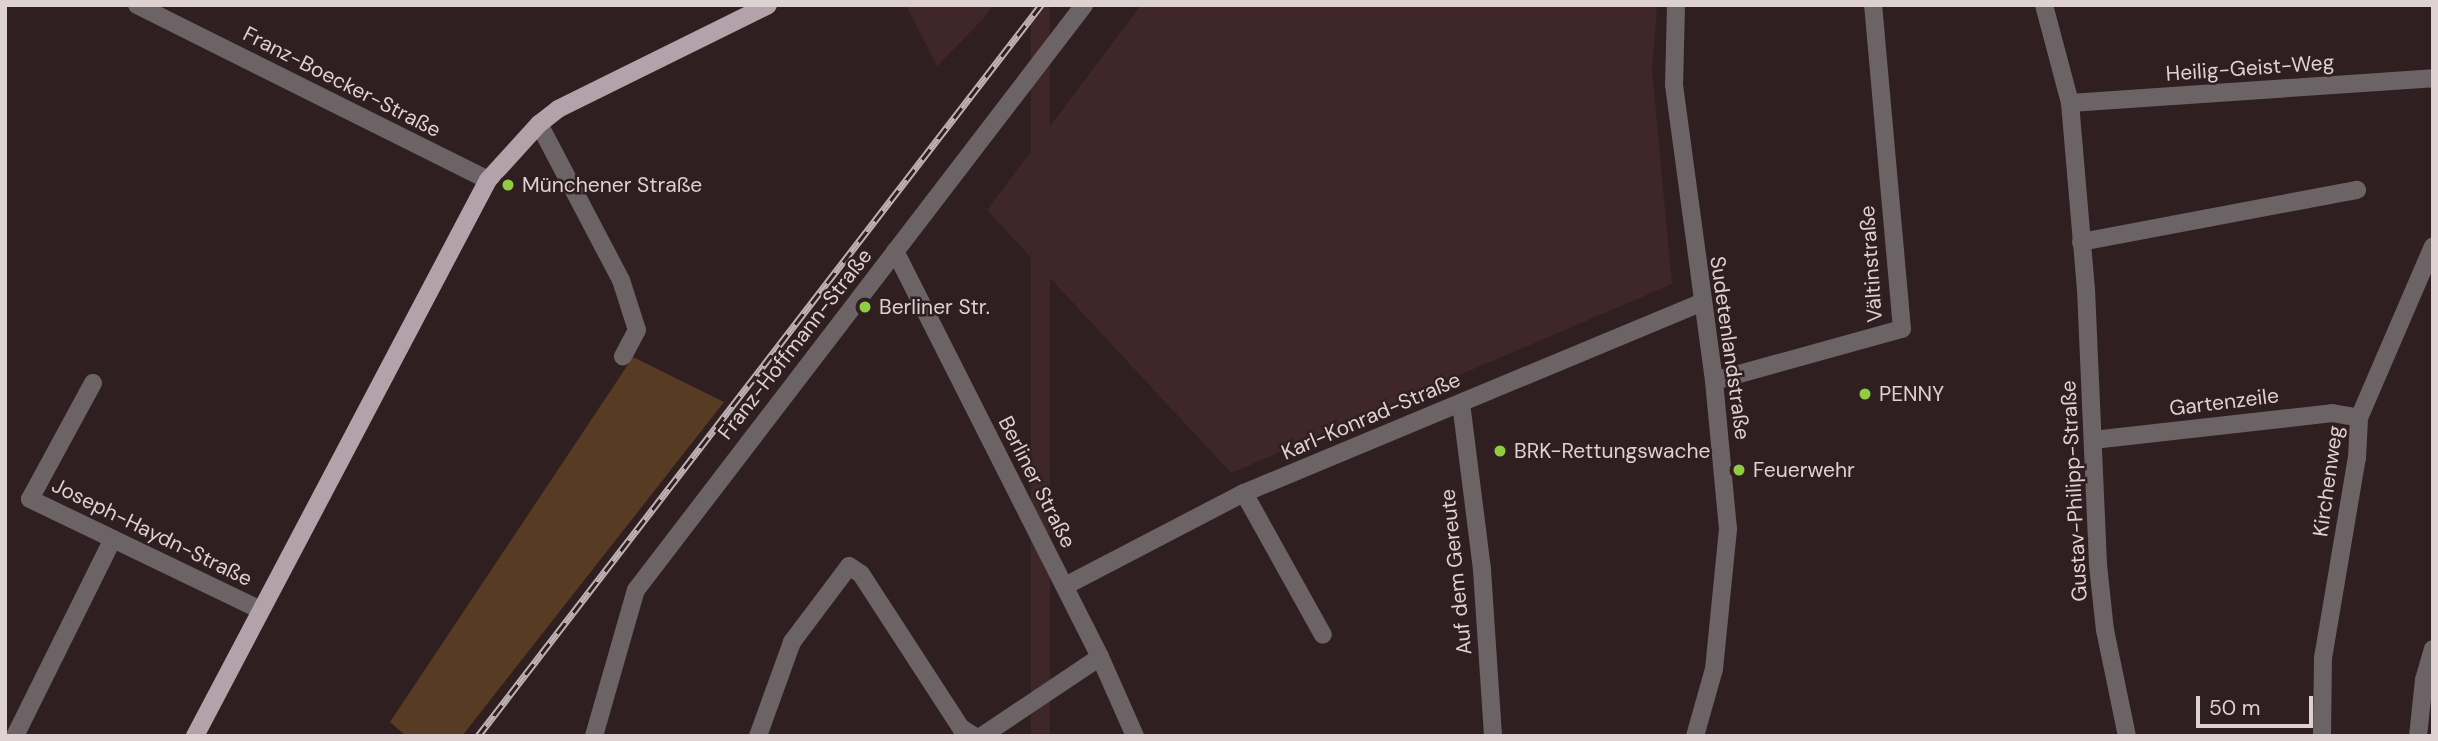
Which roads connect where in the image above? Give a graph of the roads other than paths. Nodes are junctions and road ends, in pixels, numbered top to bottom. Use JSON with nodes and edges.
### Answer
{"nodes":[{"id":1,"x":137,"y":5,"type":"edge"},
{"id":2,"x":768,"y":5,"type":"edge"},
{"id":3,"x":1084,"y":5,"type":"edge"},
{"id":4,"x":1676,"y":5,"type":"edge"},
{"id":5,"x":1873,"y":5,"type":"edge"},
{"id":6,"x":2044,"y":5,"type":"edge"},
{"id":7,"x":2433,"y":78,"type":"edge"},
{"id":8,"x":2070,"y":103,"type":"junction"},
{"id":9,"x":539,"y":124,"type":"junction"},
{"id":10,"x":488,"y":180,"type":"junction"},
{"id":11,"x":2357,"y":190,"type":"dead end"},
{"id":12,"x":2081,"y":242,"type":"junction"},
{"id":13,"x":2433,"y":246,"type":"edge"},
{"id":14,"x":895,"y":251,"type":"junction"},
{"id":15,"x":1701,"y":303,"type":"junction"},
{"id":16,"x":623,"y":356,"type":"dead end"},
{"id":17,"x":1714,"y":381,"type":"junction"},
{"id":18,"x":93,"y":383,"type":"dead end"},
{"id":19,"x":1461,"y":403,"type":"junction"},
{"id":20,"x":2360,"y":418,"type":"junction"},
{"id":21,"x":2093,"y":440,"type":"junction"},
{"id":22,"x":1244,"y":493,"type":"junction"},
{"id":23,"x":113,"y":539,"type":"junction"},
{"id":24,"x":1065,"y":586,"type":"junction"},
{"id":25,"x":261,"y":610,"type":"junction"},
{"id":26,"x":1323,"y":635,"type":"dead end"},
{"id":27,"x":2433,"y":649,"type":"edge"},
{"id":28,"x":1100,"y":657,"type":"junction"},
{"id":29,"x":15,"y":736,"type":"edge"},
{"id":30,"x":195,"y":736,"type":"edge"},
{"id":31,"x":594,"y":736,"type":"edge"},
{"id":32,"x":758,"y":736,"type":"edge"},
{"id":33,"x":974,"y":736,"type":"edge"},
{"id":34,"x":982,"y":736,"type":"edge"},
{"id":35,"x":1135,"y":736,"type":"edge"},
{"id":36,"x":1493,"y":736,"type":"edge"},
{"id":37,"x":1695,"y":736,"type":"edge"},
{"id":38,"x":2127,"y":736,"type":"edge"},
{"id":39,"x":2322,"y":736,"type":"edge"},
{"id":40,"x":2417,"y":736,"type":"edge"}],
"edges":[{"from":1,"to":10,"type":"street","name":"Franz-Boecker-Straße"},
{"from":2,"to":9,"type":"main road"},
{"from":3,"to":14,"type":"street","name":"Franz-Hoffmann-Straße"},
{"from":4,"to":15,"type":"street","name":"Sudetenlandstraße"},
{"from":5,"to":17,"type":"street","name":"Vältinstraße"},
{"from":6,"to":8,"type":"street","name":"Gustav-Philipp-Straße"},
{"from":7,"to":8,"type":"street","name":"Heilig-Geist-Weg"},
{"from":8,"to":12,"type":"street","name":"Gustav-Philipp-Straße"},
{"from":9,"to":10,"type":"main road"},
{"from":9,"to":16,"type":"street"},
{"from":10,"to":25,"type":"main road"},
{"from":11,"to":12,"type":"street"},
{"from":12,"to":21,"type":"street","name":"Gustav-Philipp-Straße"},
{"from":13,"to":20,"type":"street","name":"Kirchenweg"},
{"from":14,"to":24,"type":"street","name":"Berliner Straße"},
{"from":14,"to":31,"type":"street","name":"Franz-Hoffmann-Straße"},
{"from":15,"to":17,"type":"street","name":"Sudetenlandstraße"},
{"from":15,"to":19,"type":"street","name":"Karl-Konrad-Straße"},
{"from":17,"to":37,"type":"street","name":"Sudetenlandstraße"},
{"from":18,"to":23,"type":"street","name":"Joseph-Haydn-Straße"},
{"from":19,"to":22,"type":"street","name":"Karl-Konrad-Straße"},
{"from":19,"to":36,"type":"street","name":"Auf dem Gereute"},
{"from":20,"to":21,"type":"street","name":"Gartenzeile"},
{"from":20,"to":39,"type":"street","name":"Kirchenweg"},
{"from":21,"to":38,"type":"street","name":"Gustav-Philipp-Straße"},
{"from":22,"to":24,"type":"street","name":"Karl-Konrad-Straße"},
{"from":22,"to":26,"type":"street"},
{"from":23,"to":25,"type":"street","name":"Joseph-Haydn-Straße"},
{"from":23,"to":29,"type":"street"},
{"from":24,"to":28,"type":"street","name":"Berliner Straße"},
{"from":25,"to":30,"type":"main road"},
{"from":27,"to":40,"type":"street"},
{"from":28,"to":34,"type":"street"},
{"from":28,"to":35,"type":"street","name":"Berliner Straße"},
{"from":32,"to":33,"type":"street"}]}
